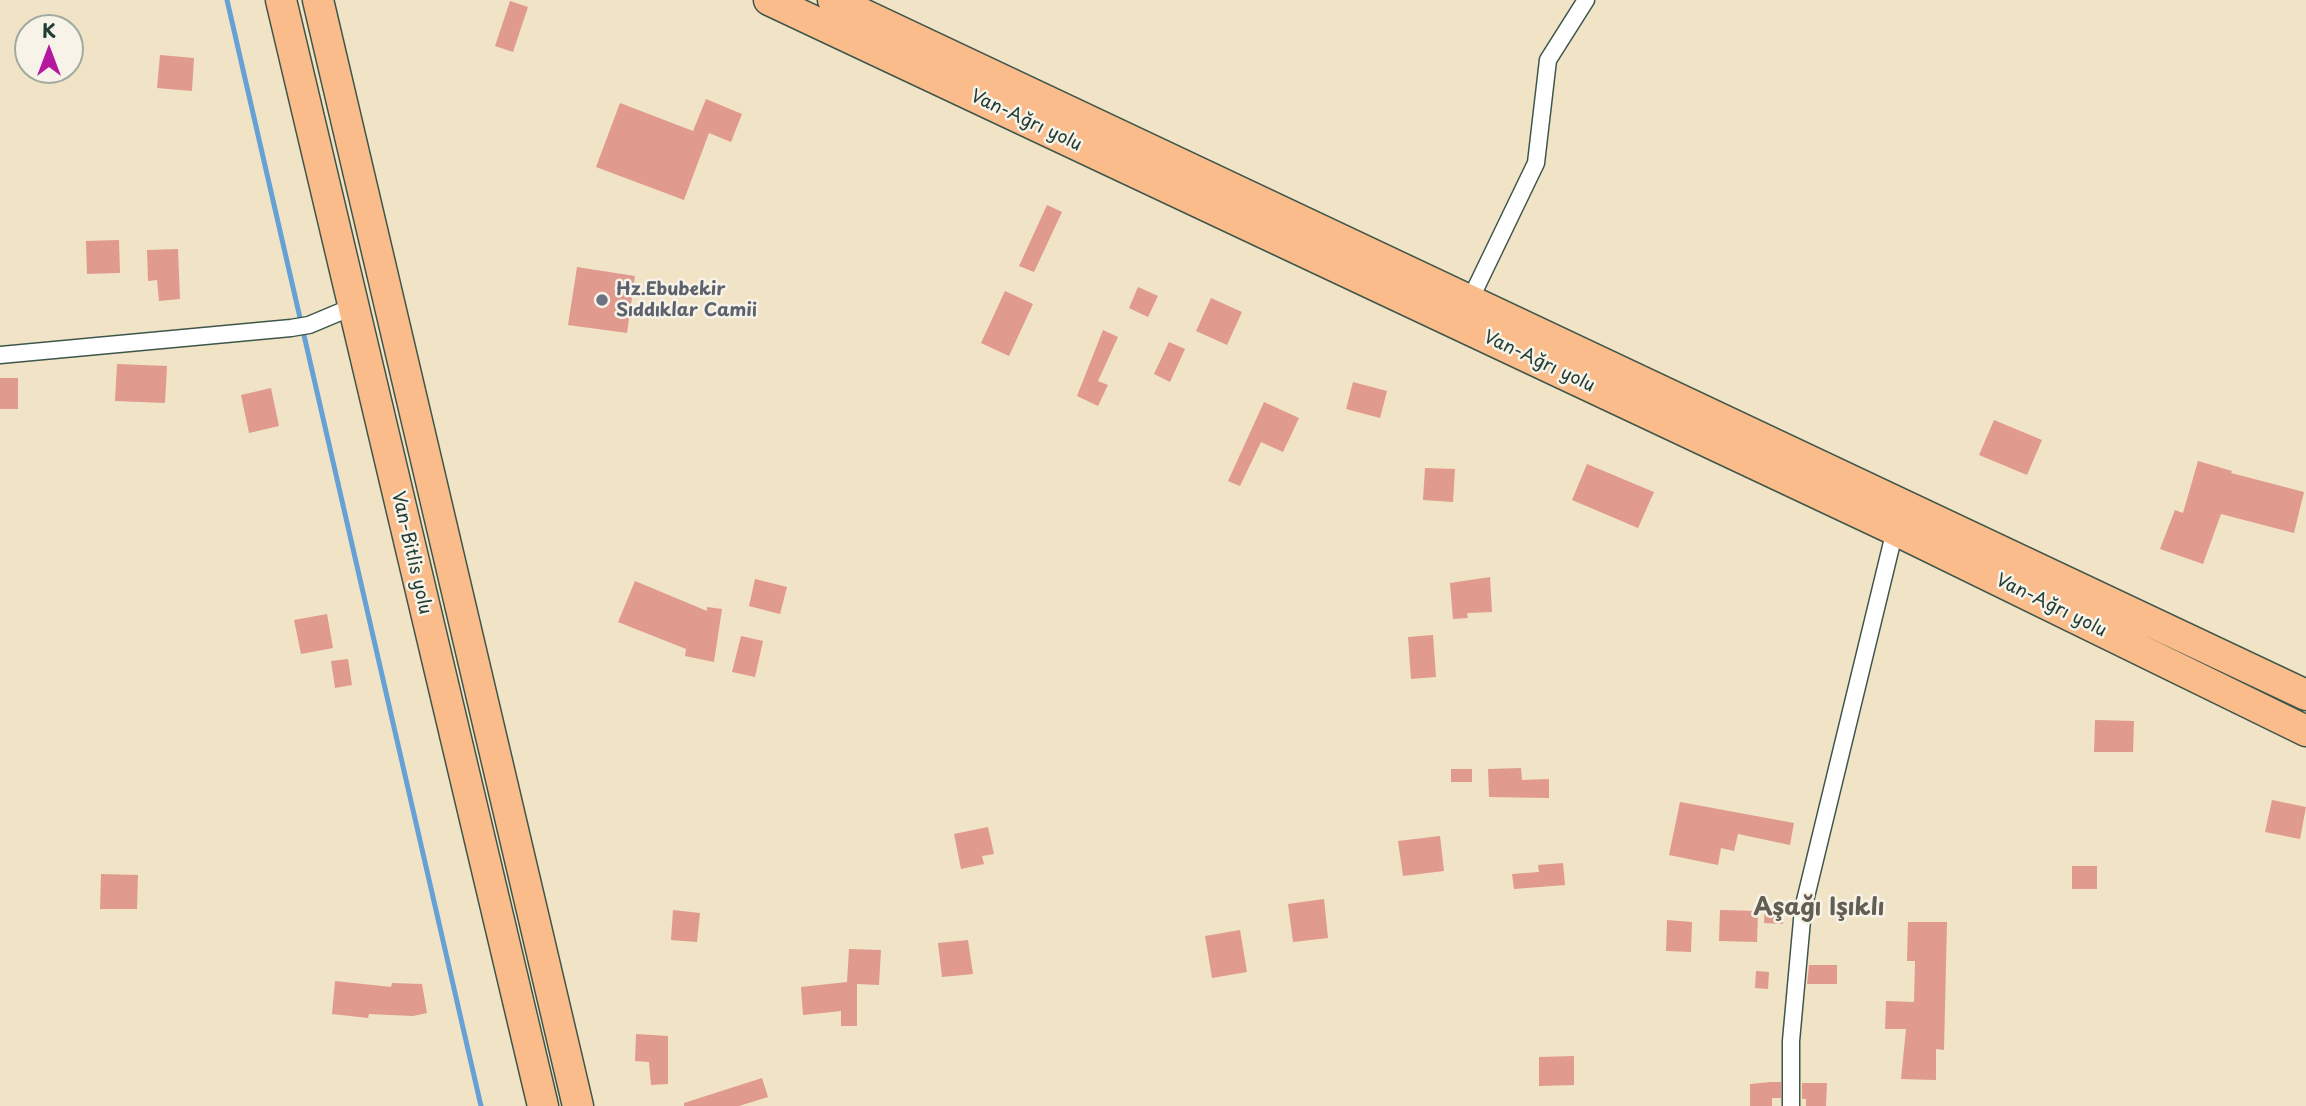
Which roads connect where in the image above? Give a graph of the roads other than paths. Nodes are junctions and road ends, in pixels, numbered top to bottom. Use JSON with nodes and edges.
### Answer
{"nodes":[{"id":1,"x":281,"y":0,"type":"edge"},
{"id":2,"x":318,"y":0,"type":"edge"},
{"id":3,"x":769,"y":0,"type":"edge"},
{"id":4,"x":833,"y":0,"type":"edge"},
{"id":5,"x":1586,"y":0,"type":"edge"},
{"id":6,"x":1470,"y":300,"type":"junction"},
{"id":7,"x":352,"y":307,"type":"junction"},
{"id":8,"x":0,"y":355,"type":"edge"},
{"id":9,"x":1895,"y":530,"type":"junction"},
{"id":10,"x":2306,"y":695,"type":"edge"},
{"id":11,"x":2306,"y":731,"type":"edge"},
{"id":12,"x":543,"y":1106,"type":"edge"},
{"id":13,"x":578,"y":1106,"type":"edge"},
{"id":14,"x":1791,"y":1106,"type":"edge"}],
"edges":[{"from":1,"to":7,"type":"highway","name":"Van-Bitlis yolu"},
{"from":2,"to":13,"type":"highway","name":"Van-Bitlis yolu"},
{"from":3,"to":9,"type":"highway","name":"Van-Ağrı yolu"},
{"from":4,"to":6,"type":"highway","name":"Van-Ağrı yolu"},
{"from":5,"to":6,"type":"street"},
{"from":6,"to":10,"type":"highway","name":"Van-Ağrı yolu"},
{"from":7,"to":8,"type":"street"},
{"from":7,"to":12,"type":"highway","name":"Van-Bitlis yolu"},
{"from":9,"to":11,"type":"highway","name":"Van-Ağrı yolu"},
{"from":9,"to":14,"type":"street"}]}
